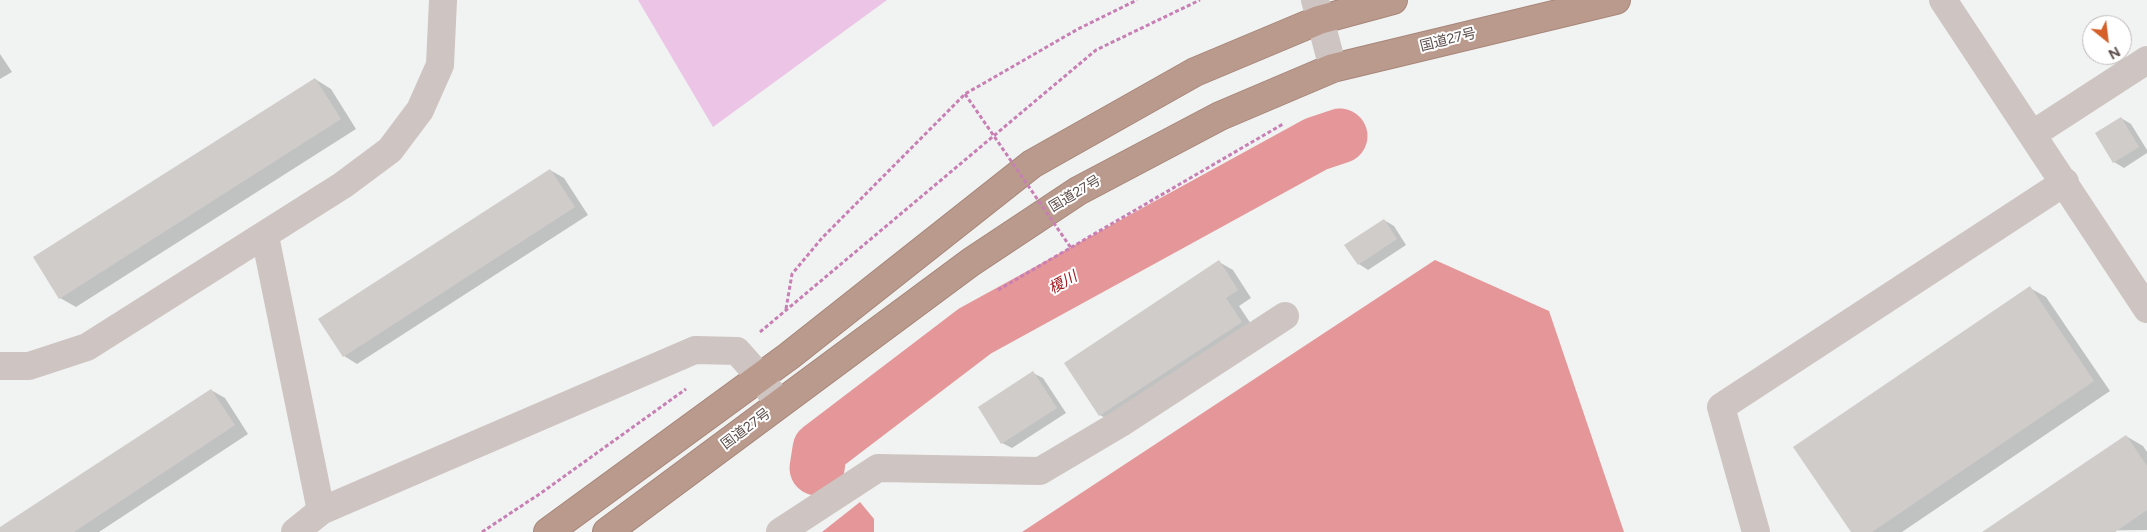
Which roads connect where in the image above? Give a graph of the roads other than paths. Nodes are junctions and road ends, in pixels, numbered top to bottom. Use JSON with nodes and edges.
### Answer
{"nodes":[{"id":1,"x":443,"y":0,"type":"edge"},
{"id":2,"x":1394,"y":0,"type":"edge"},
{"id":3,"x":1616,"y":0,"type":"edge"},
{"id":4,"x":1943,"y":0,"type":"edge"},
{"id":5,"x":1317,"y":10,"type":"edge"},
{"id":6,"x":2147,"y":60,"type":"edge"},
{"id":7,"x":1332,"y":68,"type":"junction"},
{"id":8,"x":2033,"y":134,"type":"junction"},
{"id":9,"x":2065,"y":182,"type":"junction"},
{"id":10,"x":265,"y":236,"type":"junction"},
{"id":11,"x":2147,"y":309,"type":"edge"},
{"id":12,"x":1285,"y":316,"type":"dead end"},
{"id":13,"x":0,"y":366,"type":"edge"},
{"id":14,"x":760,"y":377,"type":"junction"},
{"id":15,"x":779,"y":404,"type":"junction"},
{"id":16,"x":321,"y":512,"type":"junction"},
{"id":17,"x":295,"y":532,"type":"edge"},
{"id":18,"x":548,"y":532,"type":"edge"},
{"id":19,"x":607,"y":532,"type":"edge"},
{"id":20,"x":780,"y":532,"type":"edge"},
{"id":21,"x":1756,"y":532,"type":"edge"}],
"edges":[{"from":1,"to":10,"type":"street"},
{"from":2,"to":5,"type":"highway"},
{"from":3,"to":7,"type":"highway","name":"国道27号"},
{"from":4,"to":8,"type":"street"},
{"from":5,"to":7,"type":"street"},
{"from":5,"to":14,"type":"highway"},
{"from":6,"to":8,"type":"street"},
{"from":7,"to":15,"type":"highway","name":"国道27号"},
{"from":8,"to":9,"type":"street"},
{"from":9,"to":11,"type":"street"},
{"from":9,"to":21,"type":"street"},
{"from":10,"to":13,"type":"street"},
{"from":10,"to":16,"type":"street"},
{"from":12,"to":20,"type":"street"},
{"from":14,"to":15,"type":"street"},
{"from":14,"to":16,"type":"street"},
{"from":14,"to":18,"type":"highway"},
{"from":15,"to":19,"type":"highway","name":"国道27号"},
{"from":16,"to":17,"type":"street"}]}
